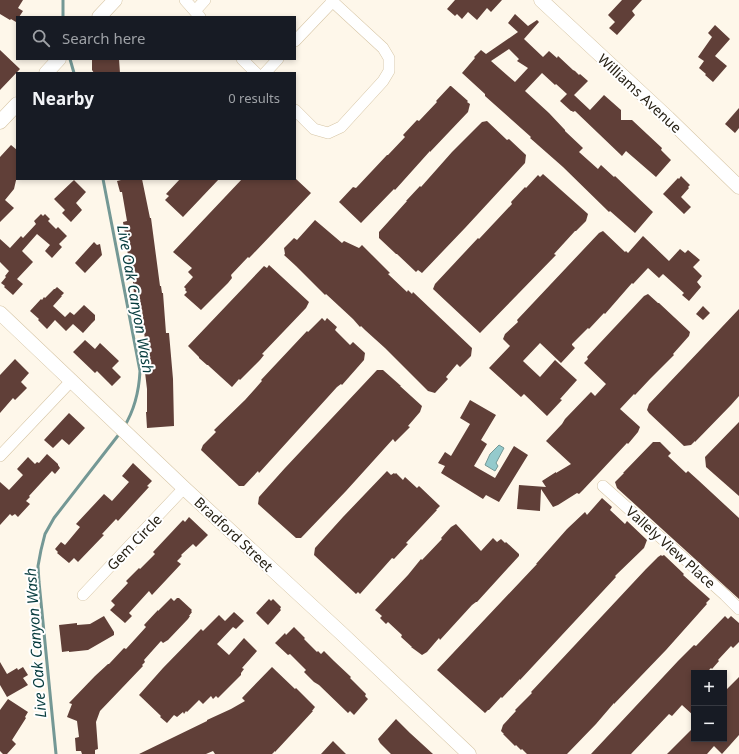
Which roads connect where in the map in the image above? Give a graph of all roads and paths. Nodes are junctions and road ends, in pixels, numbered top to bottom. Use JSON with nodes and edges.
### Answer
{"nodes":[{"id":1,"x":115,"y":0,"type":"edge"},
{"id":2,"x":185,"y":0,"type":"edge"},
{"id":3,"x":205,"y":0,"type":"edge"},
{"id":4,"x":541,"y":0,"type":"edge"},
{"id":5,"x":332,"y":1,"type":"edge"},
{"id":6,"x":198,"y":14,"type":"edge"},
{"id":7,"x":100,"y":16,"type":"edge"},
{"id":8,"x":296,"y":40,"type":"edge"},
{"id":9,"x":58,"y":60,"type":"edge"},
{"id":10,"x":243,"y":60,"type":"edge"},
{"id":11,"x":277,"y":60,"type":"edge"},
{"id":12,"x":47,"y":72,"type":"edge"},
{"id":13,"x":255,"y":72,"type":"edge"},
{"id":14,"x":266,"y":72,"type":"edge"},
{"id":15,"x":16,"y":105,"type":"edge"},
{"id":16,"x":296,"y":111,"type":"edge"},
{"id":17,"x":1,"y":119,"type":"edge"},
{"id":18,"x":739,"y":187,"type":"edge"},
{"id":19,"x":0,"y":313,"type":"edge"},
{"id":20,"x":72,"y":380,"type":"junction"},
{"id":21,"x":0,"y":456,"type":"edge"},
{"id":22,"x":603,"y":486,"type":"dead end"},
{"id":23,"x":184,"y":488,"type":"junction"},
{"id":24,"x":83,"y":595,"type":"dead end"},
{"id":25,"x":739,"y":609,"type":"edge"},
{"id":26,"x":468,"y":754,"type":"edge"}],
"edges":[{"from":1,"to":7,"type":"street"},
{"from":2,"to":6,"type":"street"},
{"from":3,"to":6,"type":"street"},
{"from":4,"to":18,"type":"street","name":"Williams Avenue"},
{"from":5,"to":8,"type":"street"},
{"from":5,"to":16,"type":"street"},
{"from":9,"to":12,"type":"street"},
{"from":10,"to":13,"type":"street"},
{"from":11,"to":14,"type":"street"},
{"from":15,"to":17,"type":"street"},
{"from":19,"to":20,"type":"street","name":"Bradford Street"},
{"from":20,"to":21,"type":"street"},
{"from":20,"to":23,"type":"street","name":"Bradford Street"},
{"from":22,"to":25,"type":"street","name":"Vallely View Place"},
{"from":23,"to":24,"type":"street","name":"Gem Circle"},
{"from":23,"to":26,"type":"street","name":"Bradford Street"}]}
